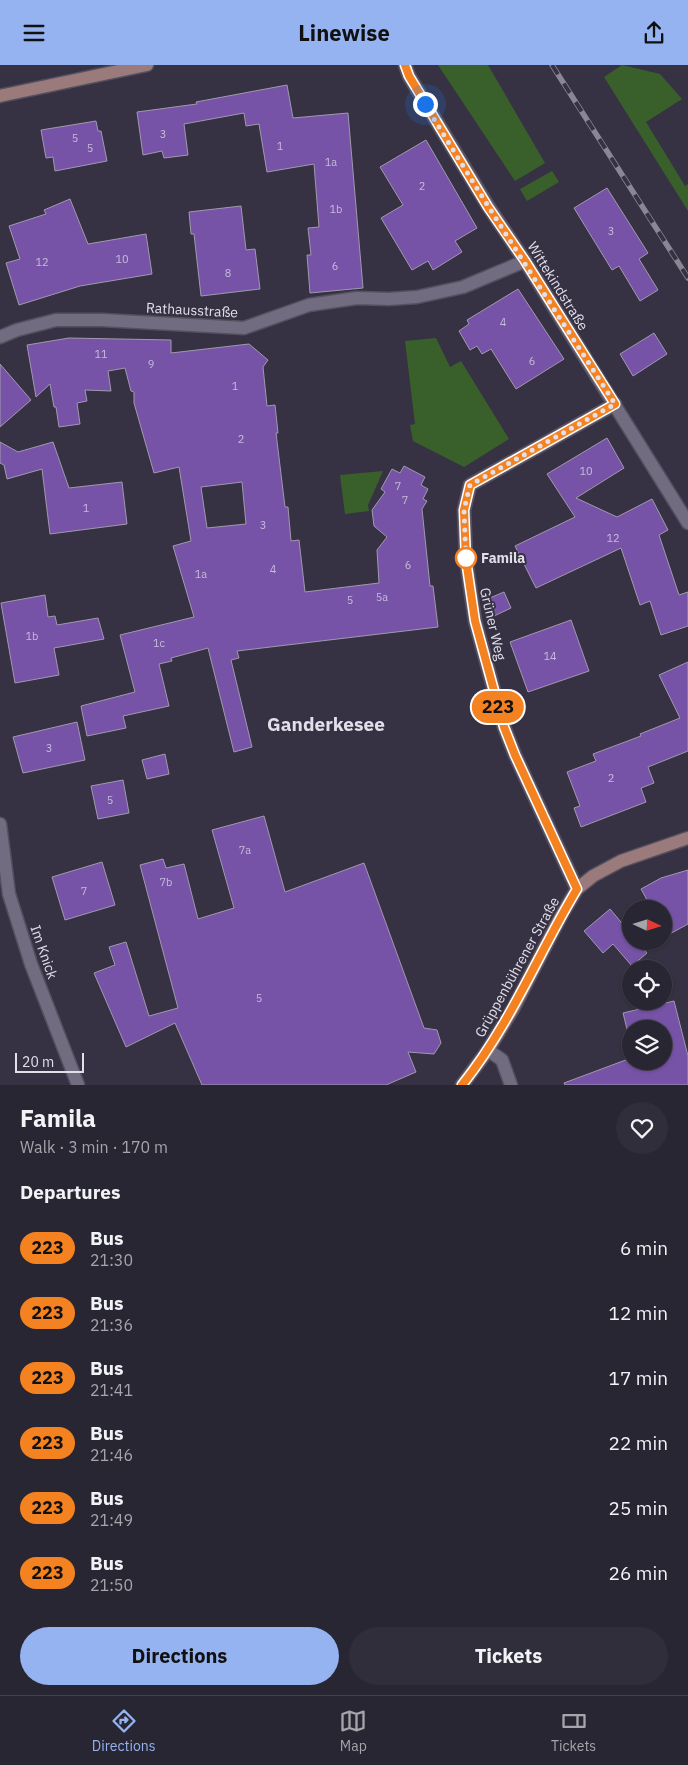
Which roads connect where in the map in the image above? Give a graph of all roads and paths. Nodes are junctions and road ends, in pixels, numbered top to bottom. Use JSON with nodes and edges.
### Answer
{"nodes":[{"id":1,"x":147,"y":65,"type":"edge"},
{"id":2,"x":405,"y":65,"type":"edge"},
{"id":3,"x":0,"y":96,"type":"edge"},
{"id":4,"x":525,"y":261,"type":"junction"},
{"id":5,"x":0,"y":337,"type":"edge"},
{"id":6,"x":615,"y":404,"type":"junction"},
{"id":7,"x":688,"y":523,"type":"edge"},
{"id":8,"x":0,"y":824,"type":"edge"},
{"id":9,"x":688,"y":838,"type":"edge"},
{"id":10,"x":577,"y":889,"type":"junction"},
{"id":11,"x":488,"y":1051,"type":"junction"},
{"id":12,"x":78,"y":1085,"type":"edge"},
{"id":13,"x":462,"y":1085,"type":"edge"},
{"id":14,"x":511,"y":1085,"type":"edge"}],
"edges":[{"from":1,"to":3,"type":"street"},
{"from":2,"to":4,"type":"street","name":"Wittekindstraße"},
{"from":4,"to":5,"type":"street","name":"Rathausstraße"},
{"from":4,"to":6,"type":"street","name":"Wittekindstraße"},
{"from":6,"to":7,"type":"street","name":"Wittekindstraße"},
{"from":6,"to":10,"type":"street","name":"Grüner Weg"},
{"from":8,"to":12,"type":"street","name":"Im Knick"},
{"from":9,"to":10,"type":"street","name":"Grüppenbührener Straße"},
{"from":10,"to":11,"type":"street","name":"Grüppenbührener Straße"},
{"from":11,"to":13,"type":"street","name":"Grüppenbührener Straße"},
{"from":11,"to":14,"type":"street"}]}
